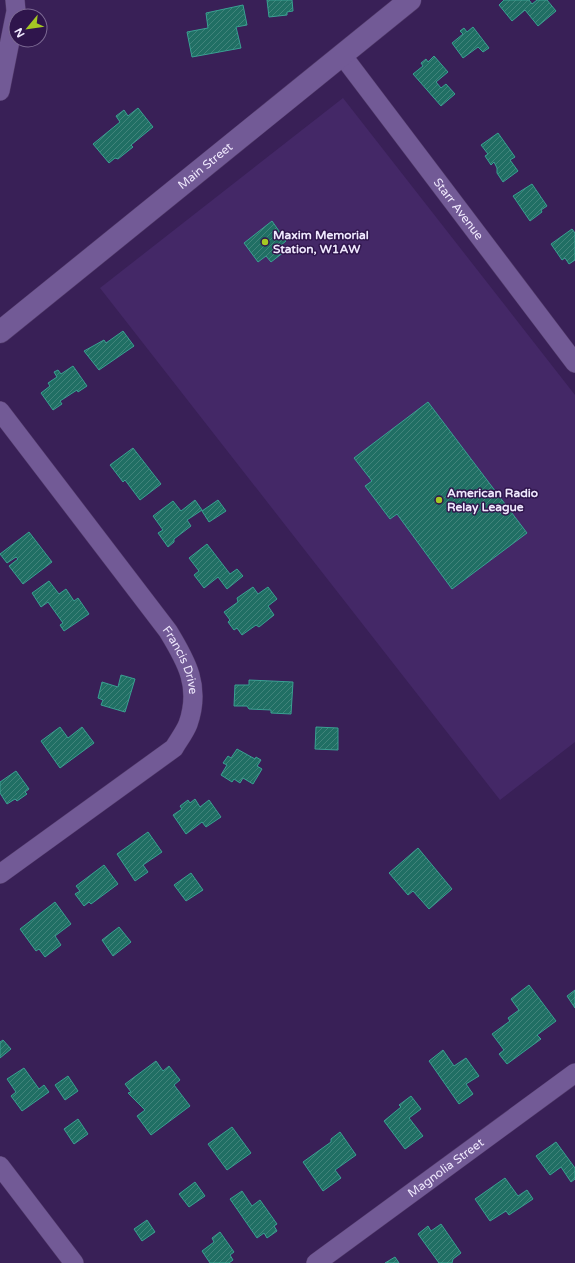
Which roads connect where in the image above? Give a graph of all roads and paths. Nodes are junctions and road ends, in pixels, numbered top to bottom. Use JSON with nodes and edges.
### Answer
{"nodes":[{"id":1,"x":15,"y":0,"type":"edge"},
{"id":2,"x":410,"y":0,"type":"edge"},
{"id":3,"x":342,"y":56,"type":"junction"},
{"id":4,"x":0,"y":91,"type":"edge"},
{"id":5,"x":0,"y":332,"type":"edge"},
{"id":6,"x":575,"y":363,"type":"edge"},
{"id":7,"x":0,"y":411,"type":"edge"},
{"id":8,"x":0,"y":874,"type":"edge"},
{"id":9,"x":575,"y":1073,"type":"edge"},
{"id":10,"x":0,"y":1166,"type":"edge"},
{"id":11,"x":74,"y":1263,"type":"edge"},
{"id":12,"x":316,"y":1263,"type":"edge"}],
"edges":[{"from":1,"to":4,"type":"street"},
{"from":2,"to":3,"type":"street","name":"Main Street"},
{"from":3,"to":5,"type":"street","name":"Main Street"},
{"from":3,"to":6,"type":"street","name":"Starr Avenue"},
{"from":7,"to":8,"type":"street","name":"Francis Drive"},
{"from":9,"to":12,"type":"street","name":"Magnolia Street"},
{"from":10,"to":11,"type":"street"}]}
